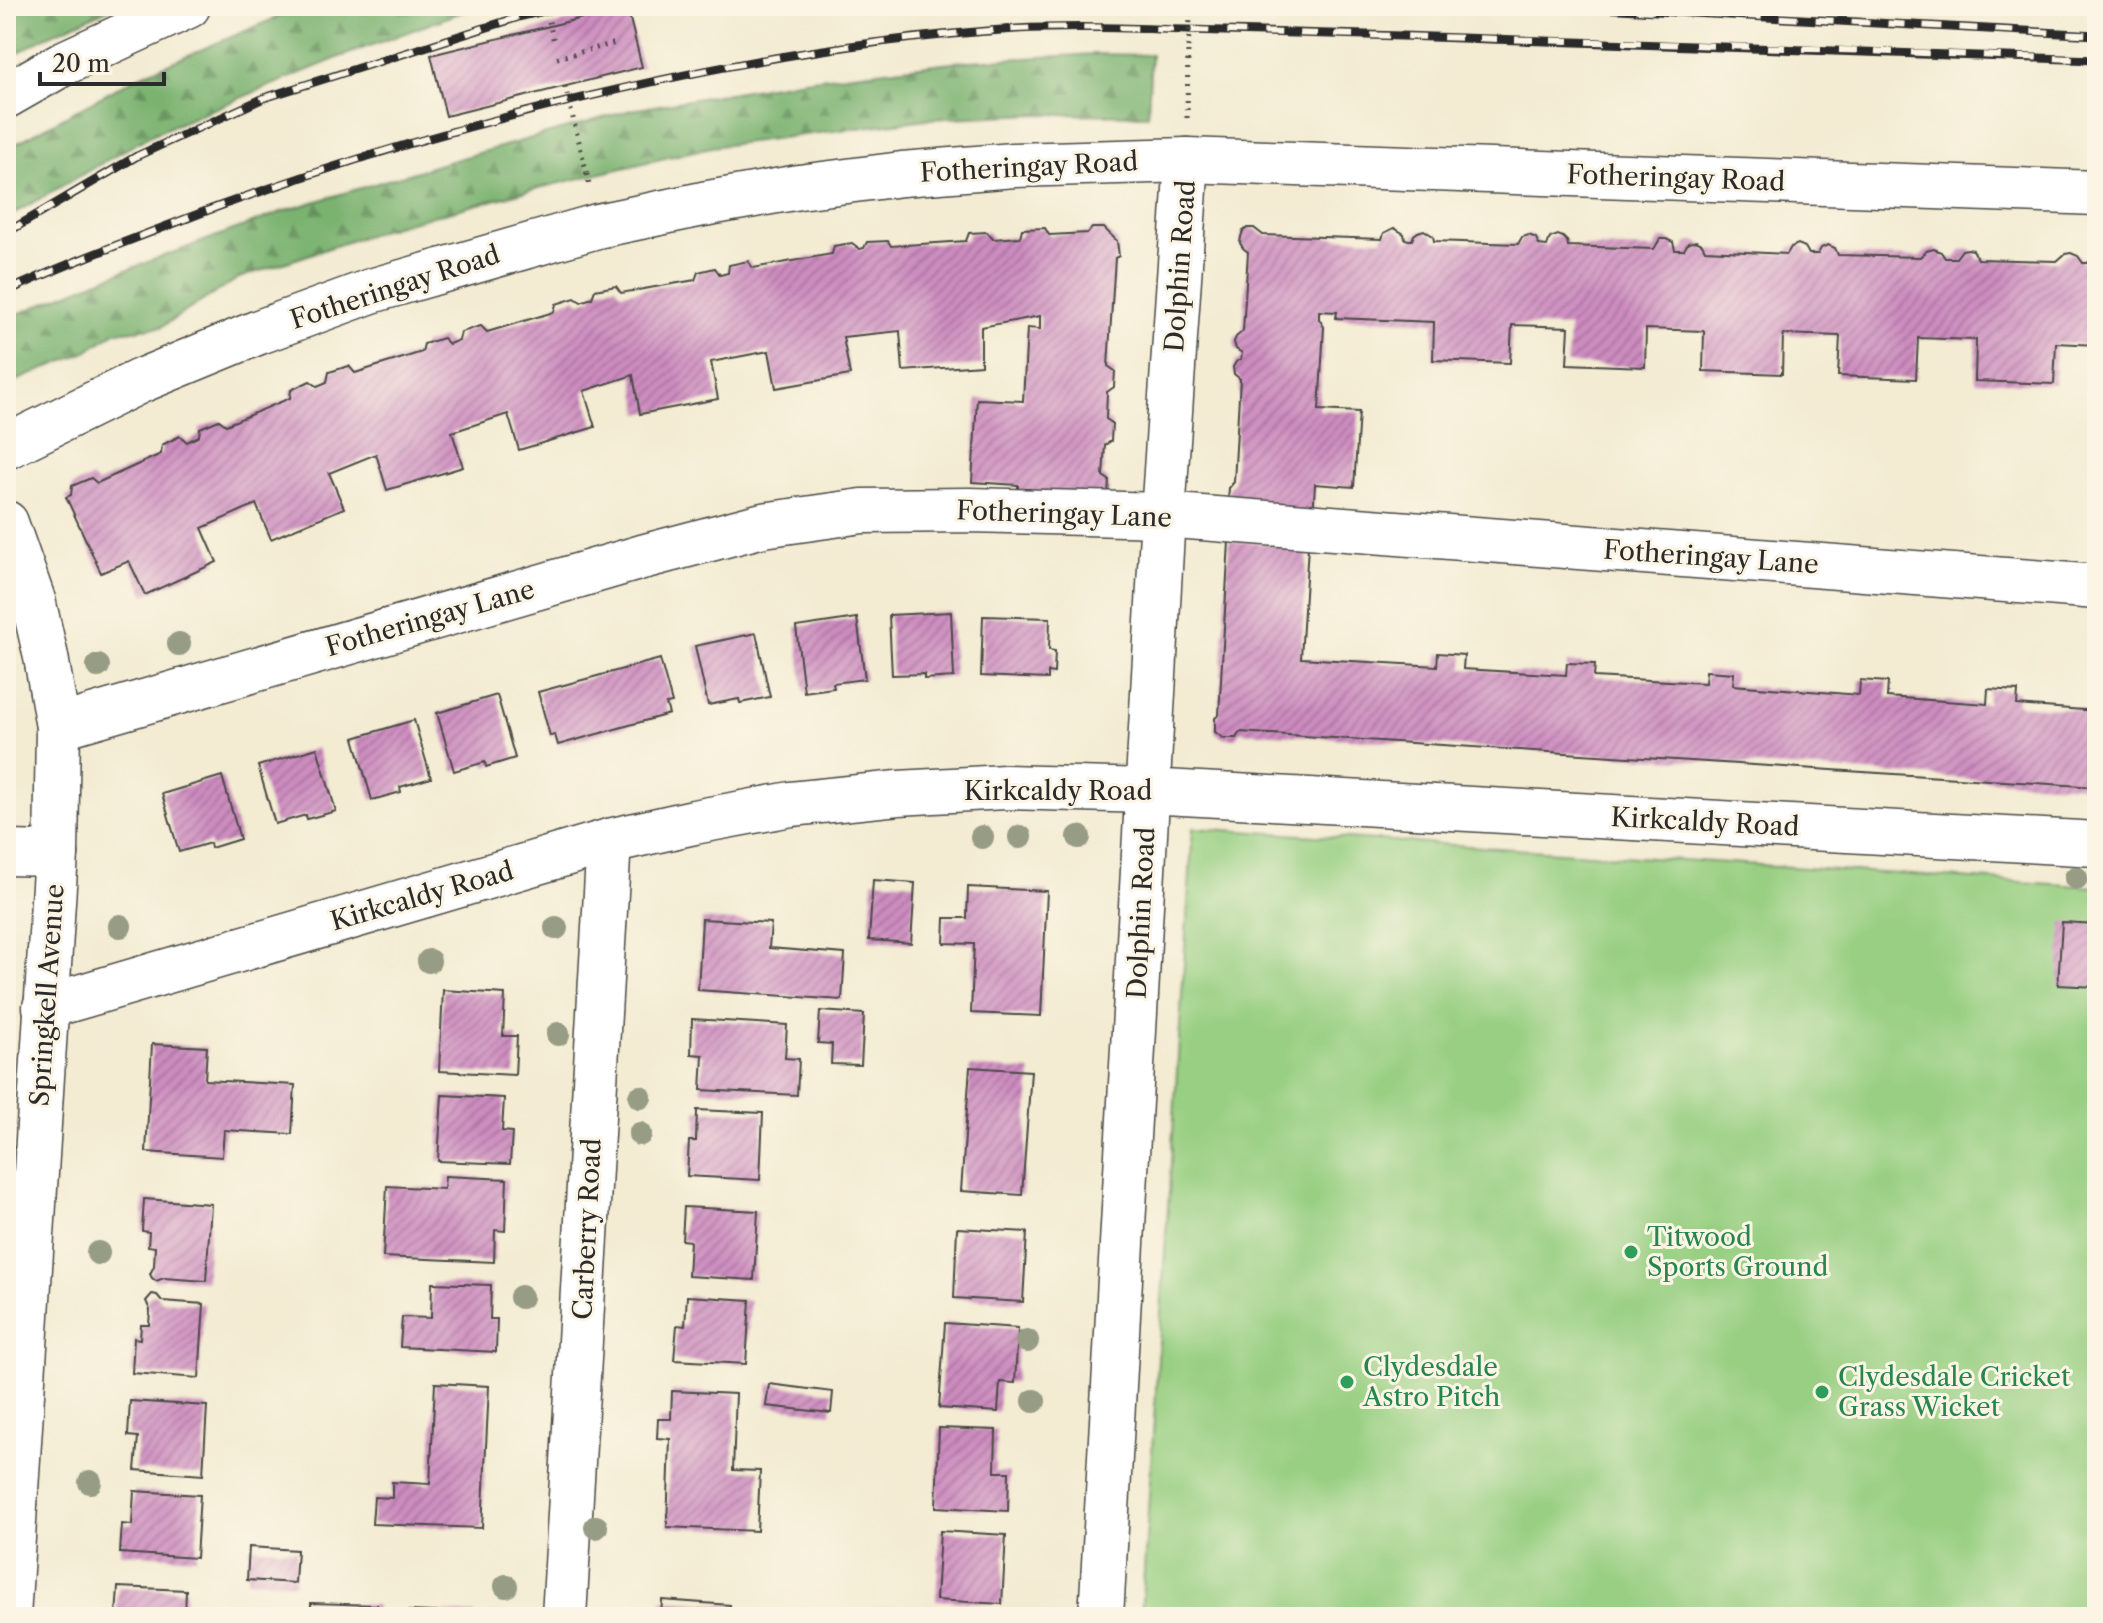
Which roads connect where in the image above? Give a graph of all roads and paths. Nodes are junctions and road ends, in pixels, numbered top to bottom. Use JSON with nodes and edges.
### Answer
{"nodes":[{"id":1,"x":188,"y":6,"type":"edge"},
{"id":2,"x":545,"y":6,"type":"edge"},
{"id":3,"x":1191,"y":6,"type":"edge"},
{"id":4,"x":554,"y":42,"type":"dead end"},
{"id":5,"x":616,"y":43,"type":"dead end"},
{"id":6,"x":557,"y":58,"type":"dead end"},
{"id":7,"x":565,"y":86,"type":"dead end"},
{"id":8,"x":6,"y":96,"type":"edge"},
{"id":9,"x":1187,"y":160,"type":"junction"},
{"id":10,"x":587,"y":174,"type":"dead end"},
{"id":11,"x":2097,"y":193,"type":"edge"},
{"id":12,"x":6,"y":447,"type":"edge"},
{"id":13,"x":1163,"y":515,"type":"junction"},
{"id":14,"x":6,"y":523,"type":"edge"},
{"id":15,"x":2097,"y":587,"type":"edge"},
{"id":16,"x":58,"y":727,"type":"junction"},
{"id":17,"x":1147,"y":791,"type":"junction"},
{"id":18,"x":609,"y":841,"type":"junction"},
{"id":19,"x":2097,"y":844,"type":"edge"},
{"id":20,"x":6,"y":853,"type":"edge"},
{"id":21,"x":56,"y":854,"type":"junction"},
{"id":22,"x":45,"y":1007,"type":"junction"},
{"id":23,"x":8,"y":1567,"type":"edge"},
{"id":24,"x":8,"y":1617,"type":"edge"},
{"id":25,"x":564,"y":1617,"type":"edge"},
{"id":26,"x":1101,"y":1617,"type":"edge"}],
"edges":[{"from":1,"to":8,"type":"street"},
{"from":2,"to":4,"type":"path","bridge":true},
{"from":3,"to":9,"type":"path","bridge":true},
{"from":5,"to":6,"type":"path"},
{"from":7,"to":10,"type":"path","bridge":true},
{"from":9,"to":11,"type":"street","name":"Fotheringay Road"},
{"from":9,"to":12,"type":"street","name":"Fotheringay Road"},
{"from":9,"to":13,"type":"street","name":"Dolphin Road"},
{"from":13,"to":15,"type":"street","name":"Fotheringay Lane"},
{"from":13,"to":16,"type":"street","name":"Fotheringay Lane"},
{"from":13,"to":17,"type":"street","name":"Dolphin Road"},
{"from":14,"to":16,"type":"street","name":"Springkell Avenue"},
{"from":16,"to":21,"type":"street","name":"Springkell Avenue"},
{"from":17,"to":18,"type":"street","name":"Kirkcaldy Road"},
{"from":17,"to":19,"type":"street","name":"Kirkcaldy Road"},
{"from":17,"to":26,"type":"street","name":"Dolphin Road"},
{"from":18,"to":22,"type":"street","name":"Kirkcaldy Road"},
{"from":18,"to":25,"type":"street","name":"Carberry Road"},
{"from":20,"to":21,"type":"street"},
{"from":21,"to":22,"type":"street","name":"Springkell Avenue"},
{"from":22,"to":23,"type":"street","name":"Springkell Avenue"},
{"from":23,"to":24,"type":"street","name":"Springkell Avenue"}]}
